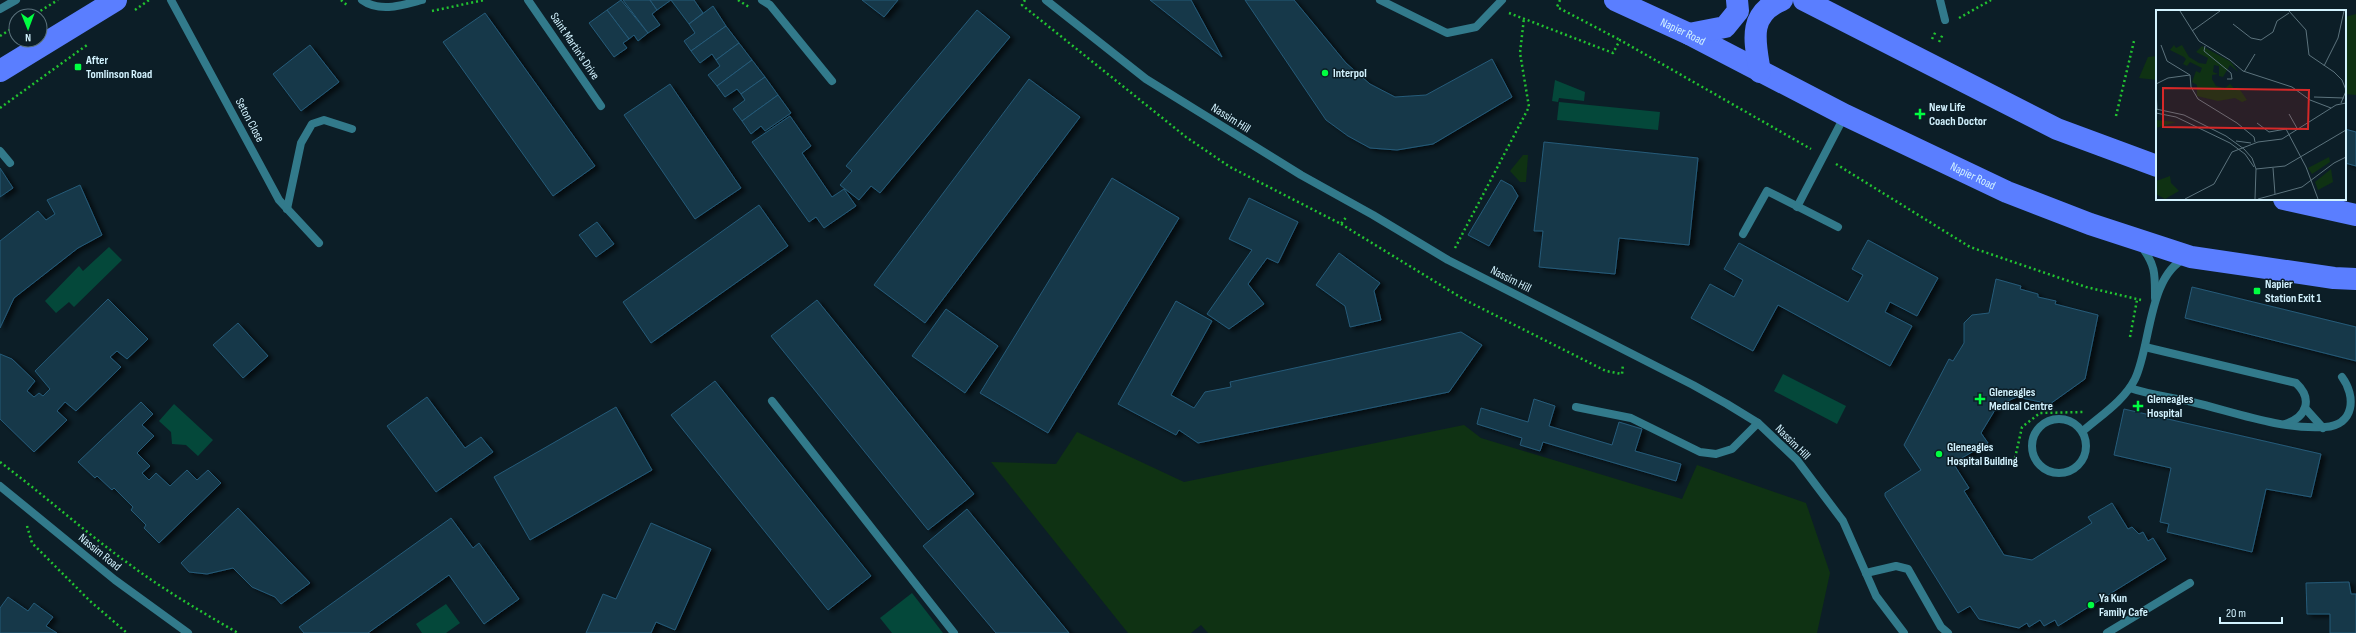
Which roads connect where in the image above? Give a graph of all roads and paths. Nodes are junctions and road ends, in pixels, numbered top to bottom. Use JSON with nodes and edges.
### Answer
{"nodes":[{"id":1,"x":16,"y":0,"type":"edge"},
{"id":2,"x":58,"y":0,"type":"edge"},
{"id":3,"x":149,"y":0,"type":"edge"},
{"id":4,"x":172,"y":0,"type":"edge"},
{"id":5,"x":362,"y":0,"type":"edge"},
{"id":6,"x":422,"y":0,"type":"edge"},
{"id":7,"x":528,"y":0,"type":"edge"},
{"id":8,"x":762,"y":0,"type":"edge"},
{"id":9,"x":1025,"y":0,"type":"edge"},
{"id":10,"x":1046,"y":0,"type":"edge"},
{"id":11,"x":1380,"y":0,"type":"edge"},
{"id":12,"x":1502,"y":0,"type":"edge"},
{"id":13,"x":1560,"y":0,"type":"edge"},
{"id":14,"x":1615,"y":0,"type":"edge"},
{"id":15,"x":1737,"y":0,"type":"edge"},
{"id":16,"x":1782,"y":0,"type":"edge"},
{"id":17,"x":1804,"y":0,"type":"edge"},
{"id":18,"x":1940,"y":0,"type":"edge"},
{"id":19,"x":1992,"y":0,"type":"edge"},
{"id":20,"x":123,"y":7,"type":"edge"},
{"id":21,"x":45,"y":8,"type":"edge"},
{"id":22,"x":0,"y":9,"type":"edge"},
{"id":23,"x":1524,"y":18,"type":"dead end"},
{"id":24,"x":1945,"y":20,"type":"dead end"},
{"id":25,"x":1955,"y":21,"type":"dead end"},
{"id":26,"x":1945,"y":30,"type":"dead end"},
{"id":27,"x":1689,"y":34,"type":"junction"},
{"id":28,"x":93,"y":40,"type":"dead end"},
{"id":29,"x":1620,"y":40,"type":"dead end"},
{"id":30,"x":2134,"y":41,"type":"dead end"},
{"id":31,"x":1938,"y":42,"type":"dead end"},
{"id":32,"x":0,"y":71,"type":"edge"},
{"id":33,"x":1760,"y":72,"type":"junction"},
{"id":34,"x":832,"y":80,"type":"dead end"},
{"id":35,"x":601,"y":106,"type":"dead end"},
{"id":36,"x":0,"y":108,"type":"edge"},
{"id":37,"x":1845,"y":115,"type":"junction"},
{"id":38,"x":2116,"y":116,"type":"dead end"},
{"id":39,"x":352,"y":129,"type":"dead end"},
{"id":40,"x":0,"y":151,"type":"edge"},
{"id":41,"x":10,"y":163,"type":"dead end"},
{"id":42,"x":2156,"y":166,"type":"edge"},
{"id":43,"x":2288,"y":200,"type":"edge"},
{"id":44,"x":1355,"y":205,"type":"junction"},
{"id":45,"x":1797,"y":207,"type":"junction"},
{"id":46,"x":287,"y":209,"type":"junction"},
{"id":47,"x":2356,"y":215,"type":"edge"},
{"id":48,"x":1341,"y":224,"type":"junction"},
{"id":49,"x":1838,"y":227,"type":"dead end"},
{"id":50,"x":1743,"y":234,"type":"dead end"},
{"id":51,"x":2135,"y":239,"type":"junction"},
{"id":52,"x":319,"y":243,"type":"dead end"},
{"id":53,"x":2191,"y":257,"type":"junction"},
{"id":54,"x":1448,"y":260,"type":"junction"},
{"id":55,"x":2356,"y":279,"type":"edge"},
{"id":56,"x":2137,"y":300,"type":"dead end"},
{"id":57,"x":2155,"y":303,"type":"junction"},
{"id":58,"x":2129,"y":343,"type":"dead end"},
{"id":59,"x":2145,"y":347,"type":"junction"},
{"id":60,"x":1625,"y":350,"type":"junction"},
{"id":61,"x":2342,"y":377,"type":"dead end"},
{"id":62,"x":2130,"y":388,"type":"junction"},
{"id":63,"x":772,"y":401,"type":"dead end"},
{"id":64,"x":1576,"y":407,"type":"dead end"},
{"id":65,"x":2087,"y":408,"type":"dead end"},
{"id":66,"x":2305,"y":408,"type":"junction"},
{"id":67,"x":1758,"y":423,"type":"junction"},
{"id":68,"x":2284,"y":424,"type":"junction"},
{"id":69,"x":2323,"y":428,"type":"junction"},
{"id":70,"x":2083,"y":431,"type":"junction"},
{"id":71,"x":2015,"y":458,"type":"dead end"},
{"id":72,"x":0,"y":462,"type":"edge"},
{"id":73,"x":0,"y":486,"type":"edge"},
{"id":74,"x":29,"y":510,"type":"junction"},
{"id":75,"x":1866,"y":573,"type":"junction"},
{"id":76,"x":2190,"y":583,"type":"dead end"},
{"id":77,"x":127,"y":633,"type":"edge"},
{"id":78,"x":188,"y":633,"type":"edge"},
{"id":79,"x":238,"y":633,"type":"edge"},
{"id":80,"x":954,"y":633,"type":"edge"},
{"id":81,"x":1904,"y":633,"type":"edge"},
{"id":82,"x":1948,"y":633,"type":"edge"},
{"id":83,"x":2107,"y":633,"type":"edge"}],
"edges":[{"from":1,"to":22,"type":"street"},
{"from":2,"to":21,"type":"path"},
{"from":3,"to":20,"type":"path"},
{"from":4,"to":46,"type":"street","name":"Seton Close"},
{"from":5,"to":6,"type":"street"},
{"from":7,"to":35,"type":"street","name":"Saint Martin's Drive"},
{"from":8,"to":34,"type":"street"},
{"from":9,"to":48,"type":"path"},
{"from":10,"to":44,"type":"street","name":"Nassim Hill"},
{"from":11,"to":12,"type":"street"},
{"from":13,"to":29,"type":"path"},
{"from":14,"to":27,"type":"main road","name":"Napier Road"},
{"from":15,"to":27,"type":"main road"},
{"from":16,"to":33,"type":"main road"},
{"from":17,"to":42,"type":"main road"},
{"from":18,"to":24,"type":"street"},
{"from":19,"to":25,"type":"path"},
{"from":20,"to":32,"type":"main road"},
{"from":23,"to":54,"type":"path"},
{"from":26,"to":31,"type":"path"},
{"from":27,"to":33,"type":"main road","name":"Napier Road"},
{"from":28,"to":36,"type":"path"},
{"from":30,"to":38,"type":"path"},
{"from":33,"to":37,"type":"main road","name":"Napier Road"},
{"from":37,"to":45,"type":"street"},
{"from":37,"to":51,"type":"main road","name":"Napier Road"},
{"from":39,"to":46,"type":"street"},
{"from":40,"to":41,"type":"street"},
{"from":43,"to":47,"type":"main road"},
{"from":44,"to":48,"type":"path"},
{"from":44,"to":54,"type":"street","name":"Nassim Hill"},
{"from":45,"to":49,"type":"street"},
{"from":45,"to":50,"type":"street"},
{"from":46,"to":52,"type":"street","name":"Seton Close"},
{"from":48,"to":60,"type":"path"},
{"from":51,"to":53,"type":"main road","name":"Napier Road"},
{"from":51,"to":57,"type":"street"},
{"from":53,"to":55,"type":"main road","name":"Napier Road"},
{"from":53,"to":57,"type":"street"},
{"from":54,"to":60,"type":"street","name":"Nassim Hill"},
{"from":56,"to":58,"type":"path"},
{"from":57,"to":59,"type":"street"},
{"from":59,"to":62,"type":"street"},
{"from":59,"to":66,"type":"street"},
{"from":60,"to":67,"type":"street","name":"Nassim Hill"},
{"from":61,"to":69,"type":"street"},
{"from":62,"to":68,"type":"street"},
{"from":62,"to":70,"type":"street"},
{"from":63,"to":80,"type":"street"},
{"from":64,"to":67,"type":"street"},
{"from":65,"to":71,"type":"path"},
{"from":66,"to":68,"type":"street"},
{"from":66,"to":69,"type":"street"},
{"from":67,"to":75,"type":"street","name":"Nassim Hill"},
{"from":68,"to":69,"type":"street"},
{"from":70,"to":70,"type":"street"},
{"from":72,"to":79,"type":"path"},
{"from":73,"to":74,"type":"street","name":"Nassim Road"},
{"from":74,"to":77,"type":"path"},
{"from":74,"to":78,"type":"street","name":"Nassim Road"},
{"from":75,"to":81,"type":"street","name":"Nassim Hill"},
{"from":75,"to":82,"type":"street"},
{"from":76,"to":83,"type":"street"}]}
